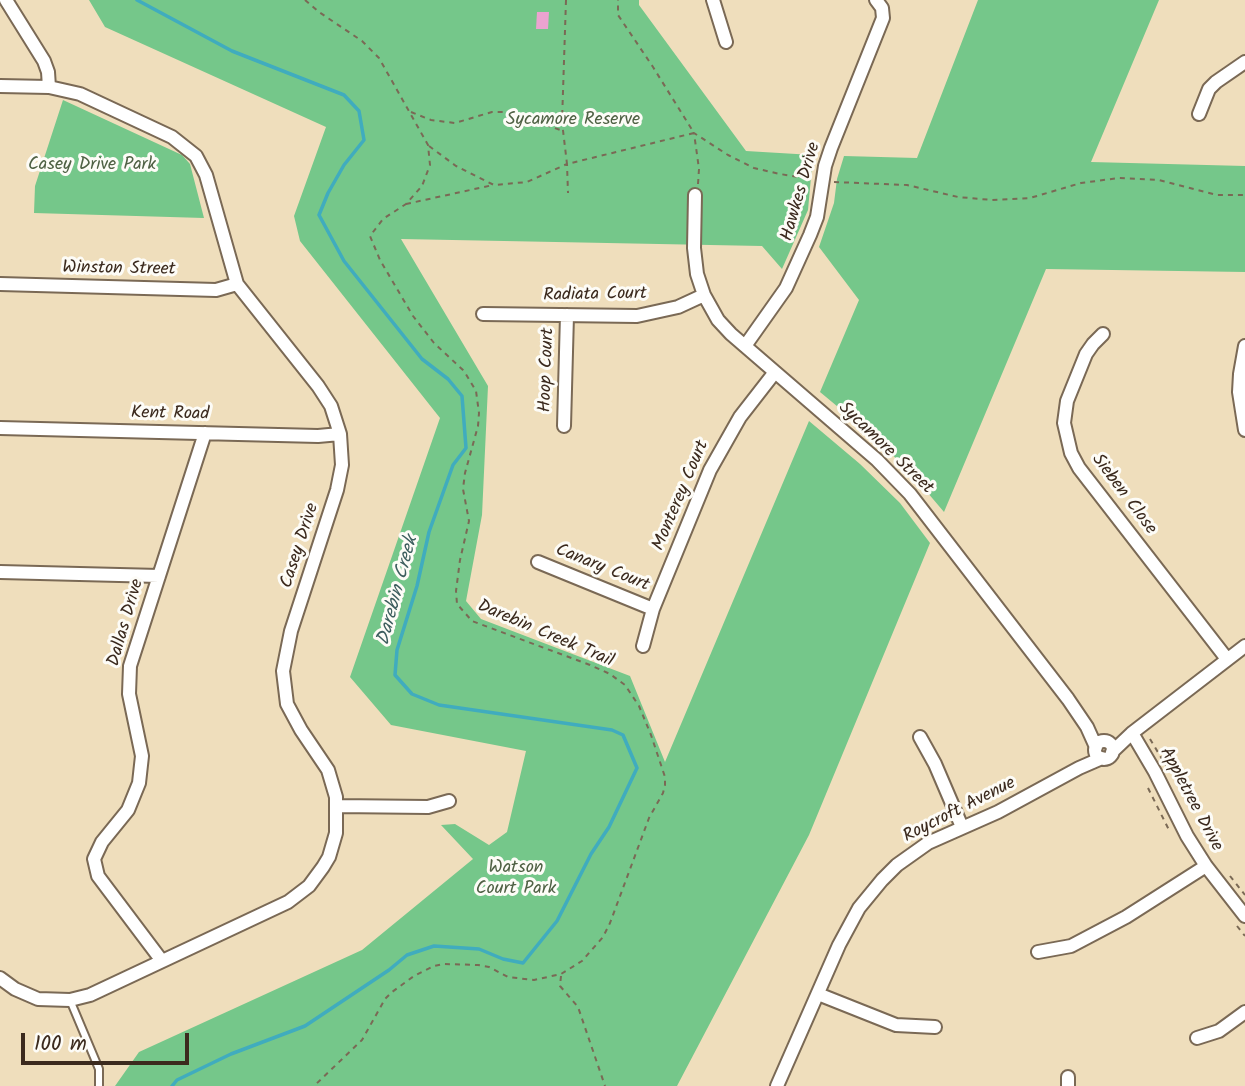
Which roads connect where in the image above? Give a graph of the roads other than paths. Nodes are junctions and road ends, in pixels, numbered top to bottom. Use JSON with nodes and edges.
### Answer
{"nodes":[{"id":1,"x":6,"y":0,"type":"edge"},
{"id":2,"x":713,"y":0,"type":"edge"},
{"id":3,"x":879,"y":1,"type":"edge"},
{"id":4,"x":726,"y":42,"type":"dead end"},
{"id":5,"x":1245,"y":62,"type":"edge"},
{"id":6,"x":0,"y":86,"type":"edge"},
{"id":7,"x":49,"y":87,"type":"junction"},
{"id":8,"x":1199,"y":114,"type":"dead end"},
{"id":9,"x":695,"y":195,"type":"road end"},
{"id":10,"x":0,"y":284,"type":"edge"},
{"id":11,"x":237,"y":284,"type":"junction"},
{"id":12,"x":704,"y":295,"type":"junction"},
{"id":13,"x":483,"y":314,"type":"dead end"},
{"id":14,"x":567,"y":315,"type":"junction"},
{"id":15,"x":1103,"y":334,"type":"dead end"},
{"id":16,"x":745,"y":346,"type":"junction"},
{"id":17,"x":1245,"y":346,"type":"edge"},
{"id":18,"x":775,"y":372,"type":"junction"},
{"id":19,"x":564,"y":426,"type":"dead end"},
{"id":20,"x":0,"y":428,"type":"edge"},
{"id":21,"x":1245,"y":430,"type":"edge"},
{"id":22,"x":205,"y":433,"type":"junction"},
{"id":23,"x":340,"y":434,"type":"junction"},
{"id":24,"x":538,"y":562,"type":"dead end"},
{"id":25,"x":0,"y":572,"type":"edge"},
{"id":26,"x":159,"y":576,"type":"junction"},
{"id":27,"x":653,"y":609,"type":"junction"},
{"id":28,"x":643,"y":646,"type":"dead end"},
{"id":29,"x":1245,"y":646,"type":"edge"},
{"id":30,"x":1227,"y":660,"type":"junction"},
{"id":31,"x":1132,"y":733,"type":"junction"},
{"id":32,"x":920,"y":737,"type":"dead end"},
{"id":33,"x":1102,"y":748,"type":"junction"},
{"id":34,"x":449,"y":801,"type":"dead end"},
{"id":35,"x":337,"y":806,"type":"junction"},
{"id":36,"x":962,"y":827,"type":"junction"},
{"id":37,"x":1206,"y":866,"type":"junction"},
{"id":38,"x":1245,"y":916,"type":"edge"},
{"id":39,"x":1038,"y":952,"type":"dead end"},
{"id":40,"x":162,"y":961,"type":"junction"},
{"id":41,"x":0,"y":978,"type":"edge"},
{"id":42,"x":818,"y":994,"type":"junction"},
{"id":43,"x":70,"y":1000,"type":"junction"},
{"id":44,"x":1245,"y":1012,"type":"edge"},
{"id":45,"x":935,"y":1027,"type":"dead end"},
{"id":46,"x":1197,"y":1038,"type":"dead end"},
{"id":47,"x":99,"y":1086,"type":"edge"},
{"id":48,"x":776,"y":1086,"type":"edge"}],
"edges":[{"from":1,"to":7,"type":"street"},
{"from":2,"to":4,"type":"street"},
{"from":3,"to":16,"type":"street","name":"Hawkes Drive"},
{"from":5,"to":8,"type":"street"},
{"from":6,"to":7,"type":"street","name":"Casey Drive"},
{"from":7,"to":11,"type":"street","name":"Casey Drive"},
{"from":9,"to":12,"type":"street","name":"Sycamore Street"},
{"from":10,"to":11,"type":"street","name":"Winston Street"},
{"from":11,"to":23,"type":"street","name":"Casey Drive"},
{"from":12,"to":14,"type":"street","name":"Radiata Court"},
{"from":12,"to":16,"type":"street","name":"Sycamore Street"},
{"from":13,"to":14,"type":"street","name":"Radiata Court"},
{"from":14,"to":19,"type":"street","name":"Hoop Court"},
{"from":15,"to":30,"type":"street","name":"Sieben Close"},
{"from":16,"to":18,"type":"street","name":"Sycamore Street"},
{"from":17,"to":21,"type":"street"},
{"from":18,"to":27,"type":"street","name":"Monterey Court"},
{"from":18,"to":33,"type":"street","name":"Sycamore Street"},
{"from":20,"to":22,"type":"street","name":"Kent Road"},
{"from":22,"to":23,"type":"street","name":"Kent Road"},
{"from":22,"to":26,"type":"street","name":"Dallas Drive"},
{"from":23,"to":35,"type":"street","name":"Casey Drive"},
{"from":24,"to":27,"type":"street","name":"Canary Court"},
{"from":25,"to":26,"type":"street"},
{"from":26,"to":40,"type":"street","name":"Dallas Drive"},
{"from":27,"to":28,"type":"street","name":"Monterey Court"},
{"from":29,"to":30,"type":"street","name":"Roycroft Avenue"},
{"from":30,"to":31,"type":"street","name":"Roycroft Avenue"},
{"from":31,"to":33,"type":"street","name":"Roycroft Avenue"},
{"from":31,"to":37,"type":"street","name":"Appletree Drive"},
{"from":32,"to":36,"type":"street"},
{"from":33,"to":36,"type":"street","name":"Roycroft Avenue"},
{"from":34,"to":35,"type":"street"},
{"from":35,"to":40,"type":"street","name":"Casey Drive"},
{"from":36,"to":42,"type":"street","name":"Roycroft Avenue"},
{"from":37,"to":38,"type":"street","name":"Appletree Drive"},
{"from":37,"to":39,"type":"street"},
{"from":40,"to":43,"type":"street","name":"Casey Drive"},
{"from":41,"to":43,"type":"street","name":"Casey Drive"},
{"from":42,"to":45,"type":"street"},
{"from":42,"to":48,"type":"street","name":"Roycroft Avenue"},
{"from":43,"to":47,"type":"lane"},
{"from":44,"to":46,"type":"street"}]}
